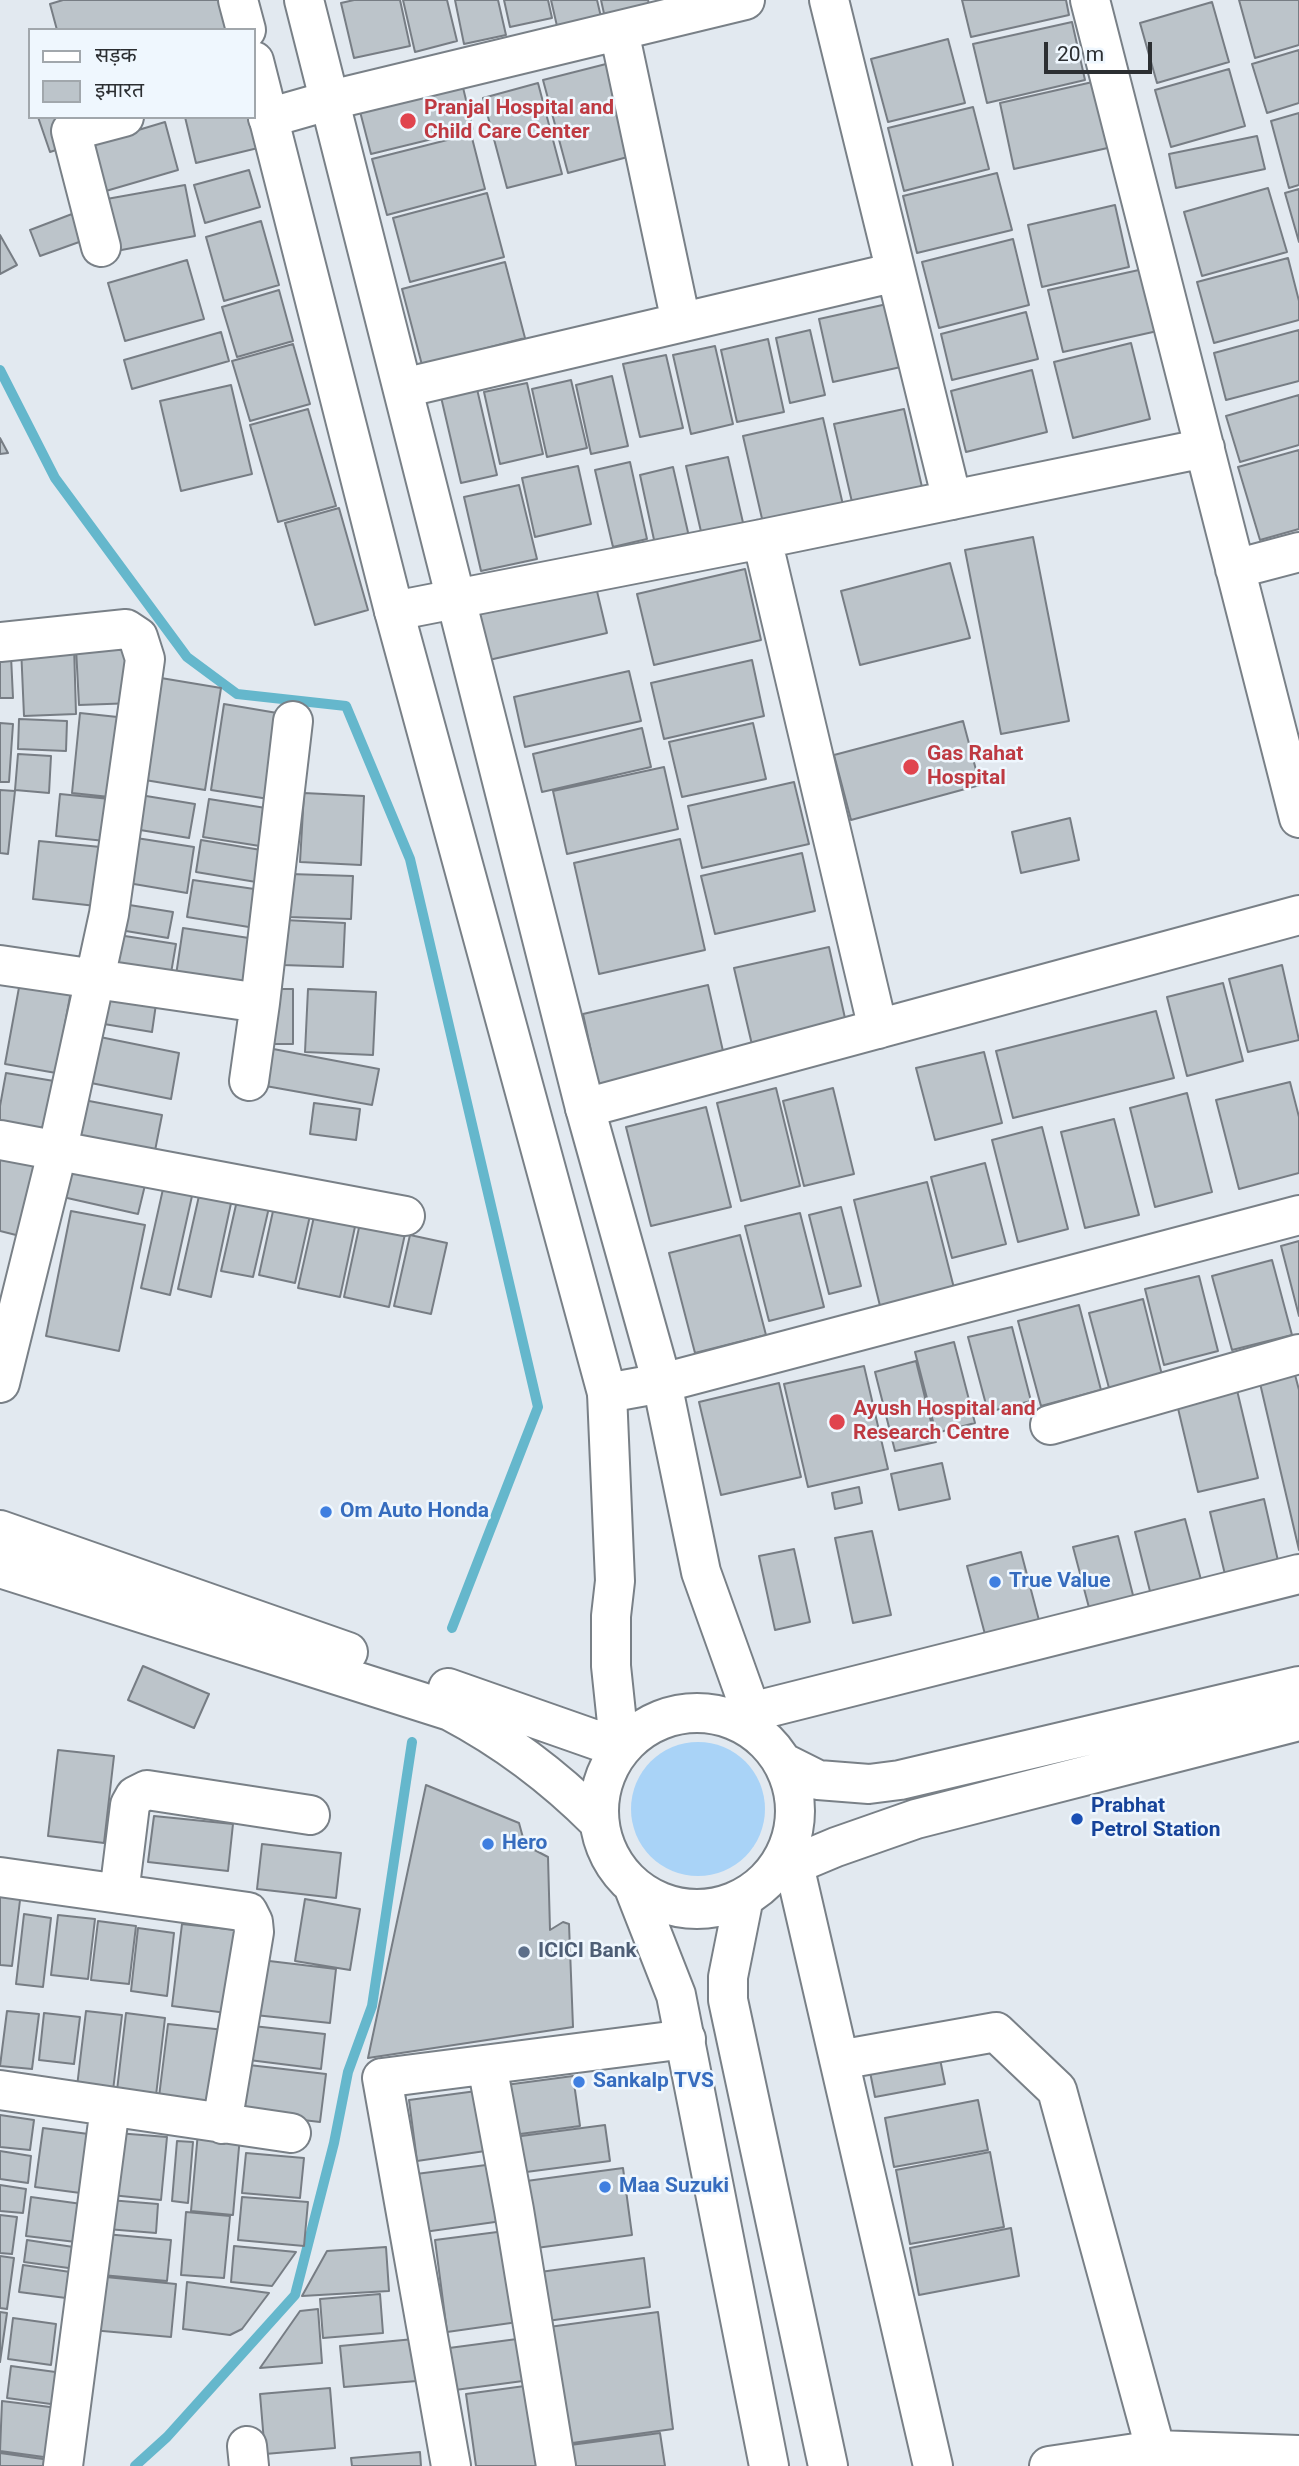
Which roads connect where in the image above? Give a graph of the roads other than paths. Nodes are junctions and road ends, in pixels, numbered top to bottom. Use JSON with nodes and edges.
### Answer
{"nodes":[{"id":1,"x":238,"y":0,"type":"edge"},
{"id":2,"x":304,"y":0,"type":"edge"},
{"id":3,"x":745,"y":0,"type":"edge"},
{"id":4,"x":829,"y":0,"type":"edge"},
{"id":5,"x":1102,"y":2,"type":"edge"},
{"id":6,"x":245,"y":28,"type":"edge"},
{"id":7,"x":619,"y":30,"type":"junction"},
{"id":8,"x":259,"y":86,"type":"edge"},
{"id":9,"x":331,"y":100,"type":"junction"},
{"id":10,"x":116,"y":119,"type":"edge"},
{"id":11,"x":101,"y":247,"type":"dead end"},
{"id":12,"x":896,"y":272,"type":"junction"},
{"id":13,"x":681,"y":321,"type":"junction"},
{"id":14,"x":403,"y":388,"type":"junction"},
{"id":15,"x":1205,"y":448,"type":"junction"},
{"id":16,"x":952,"y":500,"type":"junction"},
{"id":17,"x":762,"y":539,"type":"junction"},
{"id":18,"x":1299,"y":552,"type":"edge"},
{"id":19,"x":1235,"y":569,"type":"junction"},
{"id":20,"x":455,"y":599,"type":"junction"},
{"id":21,"x":394,"y":611,"type":"junction"},
{"id":22,"x":0,"y":642,"type":"edge"},
{"id":23,"x":293,"y":721,"type":"dead end"},
{"id":24,"x":1299,"y":818,"type":"edge"},
{"id":25,"x":1299,"y":915,"type":"edge"},
{"id":26,"x":0,"y":965,"type":"edge"},
{"id":27,"x":95,"y":979,"type":"junction"},
{"id":28,"x":260,"y":1003,"type":"junction"},
{"id":29,"x":878,"y":1029,"type":"junction"},
{"id":30,"x":249,"y":1081,"type":"dead end"},
{"id":31,"x":585,"y":1108,"type":"junction"},
{"id":32,"x":0,"y":1140,"type":"edge"},
{"id":33,"x":57,"y":1153,"type":"junction"},
{"id":34,"x":1299,"y":1215,"type":"edge"},
{"id":35,"x":405,"y":1216,"type":"dead end"},
{"id":36,"x":1299,"y":1354,"type":"edge"},
{"id":37,"x":0,"y":1383,"type":"edge"},
{"id":38,"x":662,"y":1383,"type":"junction"},
{"id":39,"x":607,"y":1393,"type":"junction"},
{"id":40,"x":1050,"y":1425,"type":"dead end"},
{"id":41,"x":0,"y":1531,"type":"edge"},
{"id":42,"x":0,"y":1568,"type":"edge"},
{"id":43,"x":1299,"y":1574,"type":"edge"},
{"id":44,"x":1299,"y":1686,"type":"edge"},
{"id":45,"x":1299,"y":1721,"type":"edge"},
{"id":46,"x":755,"y":1723,"type":"junction"},
{"id":47,"x":621,"y":1747,"type":"junction"},
{"id":48,"x":784,"y":1763,"type":"junction"},
{"id":49,"x":310,"y":1815,"type":"dead end"},
{"id":50,"x":598,"y":1821,"type":"junction"},
{"id":51,"x":784,"y":1869,"type":"junction"},
{"id":52,"x":0,"y":1877,"type":"edge"},
{"id":53,"x":634,"y":1888,"type":"junction"},
{"id":54,"x":119,"y":1894,"type":"junction"},
{"id":55,"x":744,"y":1897,"type":"junction"},
{"id":56,"x":686,"y":2039,"type":"junction"},
{"id":57,"x":839,"y":2060,"type":"junction"},
{"id":58,"x":487,"y":2065,"type":"junction"},
{"id":59,"x":0,"y":2090,"type":"edge"},
{"id":60,"x":110,"y":2107,"type":"junction"},
{"id":61,"x":222,"y":2124,"type":"junction"},
{"id":62,"x":291,"y":2133,"type":"dead end"},
{"id":63,"x":1299,"y":2455,"type":"edge"},
{"id":64,"x":1158,"y":2458,"type":"edge"},
{"id":65,"x":63,"y":2466,"type":"edge"},
{"id":66,"x":451,"y":2466,"type":"edge"},
{"id":67,"x":556,"y":2466,"type":"edge"},
{"id":68,"x":769,"y":2466,"type":"edge"},
{"id":69,"x":828,"y":2466,"type":"edge"},
{"id":70,"x":933,"y":2466,"type":"edge"},
{"id":71,"x":1049,"y":2466,"type":"edge"}],
"edges":[{"from":1,"to":6,"type":"street"},
{"from":2,"to":9,"type":"street"},
{"from":3,"to":7,"type":"street"},
{"from":4,"to":12,"type":"street"},
{"from":5,"to":15,"type":"street"},
{"from":7,"to":9,"type":"street"},
{"from":7,"to":13,"type":"street"},
{"from":8,"to":9,"type":"street"},
{"from":8,"to":21,"type":"street"},
{"from":9,"to":14,"type":"street"},
{"from":10,"to":11,"type":"street"},
{"from":12,"to":13,"type":"street"},
{"from":12,"to":16,"type":"street"},
{"from":13,"to":14,"type":"street"},
{"from":14,"to":20,"type":"street"},
{"from":15,"to":16,"type":"street"},
{"from":15,"to":19,"type":"street"},
{"from":16,"to":17,"type":"street"},
{"from":17,"to":20,"type":"street"},
{"from":17,"to":29,"type":"street"},
{"from":18,"to":19,"type":"street"},
{"from":19,"to":24,"type":"street"},
{"from":20,"to":21,"type":"street"},
{"from":20,"to":31,"type":"street"},
{"from":21,"to":39,"type":"street"},
{"from":22,"to":27,"type":"street"},
{"from":23,"to":28,"type":"street"},
{"from":25,"to":29,"type":"street"},
{"from":26,"to":27,"type":"street"},
{"from":27,"to":28,"type":"street"},
{"from":27,"to":33,"type":"street"},
{"from":28,"to":30,"type":"street"},
{"from":29,"to":31,"type":"street"},
{"from":31,"to":38,"type":"street"},
{"from":32,"to":33,"type":"street"},
{"from":33,"to":35,"type":"street"},
{"from":33,"to":37,"type":"street"},
{"from":34,"to":38,"type":"street"},
{"from":36,"to":40,"type":"street"},
{"from":38,"to":39,"type":"street"},
{"from":38,"to":46,"type":"street"},
{"from":39,"to":47,"type":"street"},
{"from":41,"to":47,"type":"street"},
{"from":42,"to":50,"type":"street"},
{"from":43,"to":46,"type":"street"},
{"from":44,"to":48,"type":"street"},
{"from":45,"to":51,"type":"street"},
{"from":46,"to":47,"type":"street"},
{"from":46,"to":48,"type":"street"},
{"from":47,"to":50,"type":"street"},
{"from":48,"to":51,"type":"street"},
{"from":49,"to":54,"type":"street"},
{"from":50,"to":53,"type":"street"},
{"from":51,"to":55,"type":"street"},
{"from":51,"to":57,"type":"street"},
{"from":52,"to":54,"type":"street"},
{"from":53,"to":55,"type":"street"},
{"from":53,"to":56,"type":"street"},
{"from":54,"to":61,"type":"street"},
{"from":55,"to":69,"type":"street"},
{"from":56,"to":58,"type":"street"},
{"from":56,"to":68,"type":"street"},
{"from":57,"to":64,"type":"street"},
{"from":57,"to":70,"type":"street"},
{"from":58,"to":66,"type":"street"},
{"from":58,"to":67,"type":"street"},
{"from":59,"to":60,"type":"street"},
{"from":60,"to":61,"type":"street"},
{"from":60,"to":65,"type":"street"},
{"from":61,"to":62,"type":"street"},
{"from":63,"to":64,"type":"street"},
{"from":64,"to":71,"type":"street"}]}
